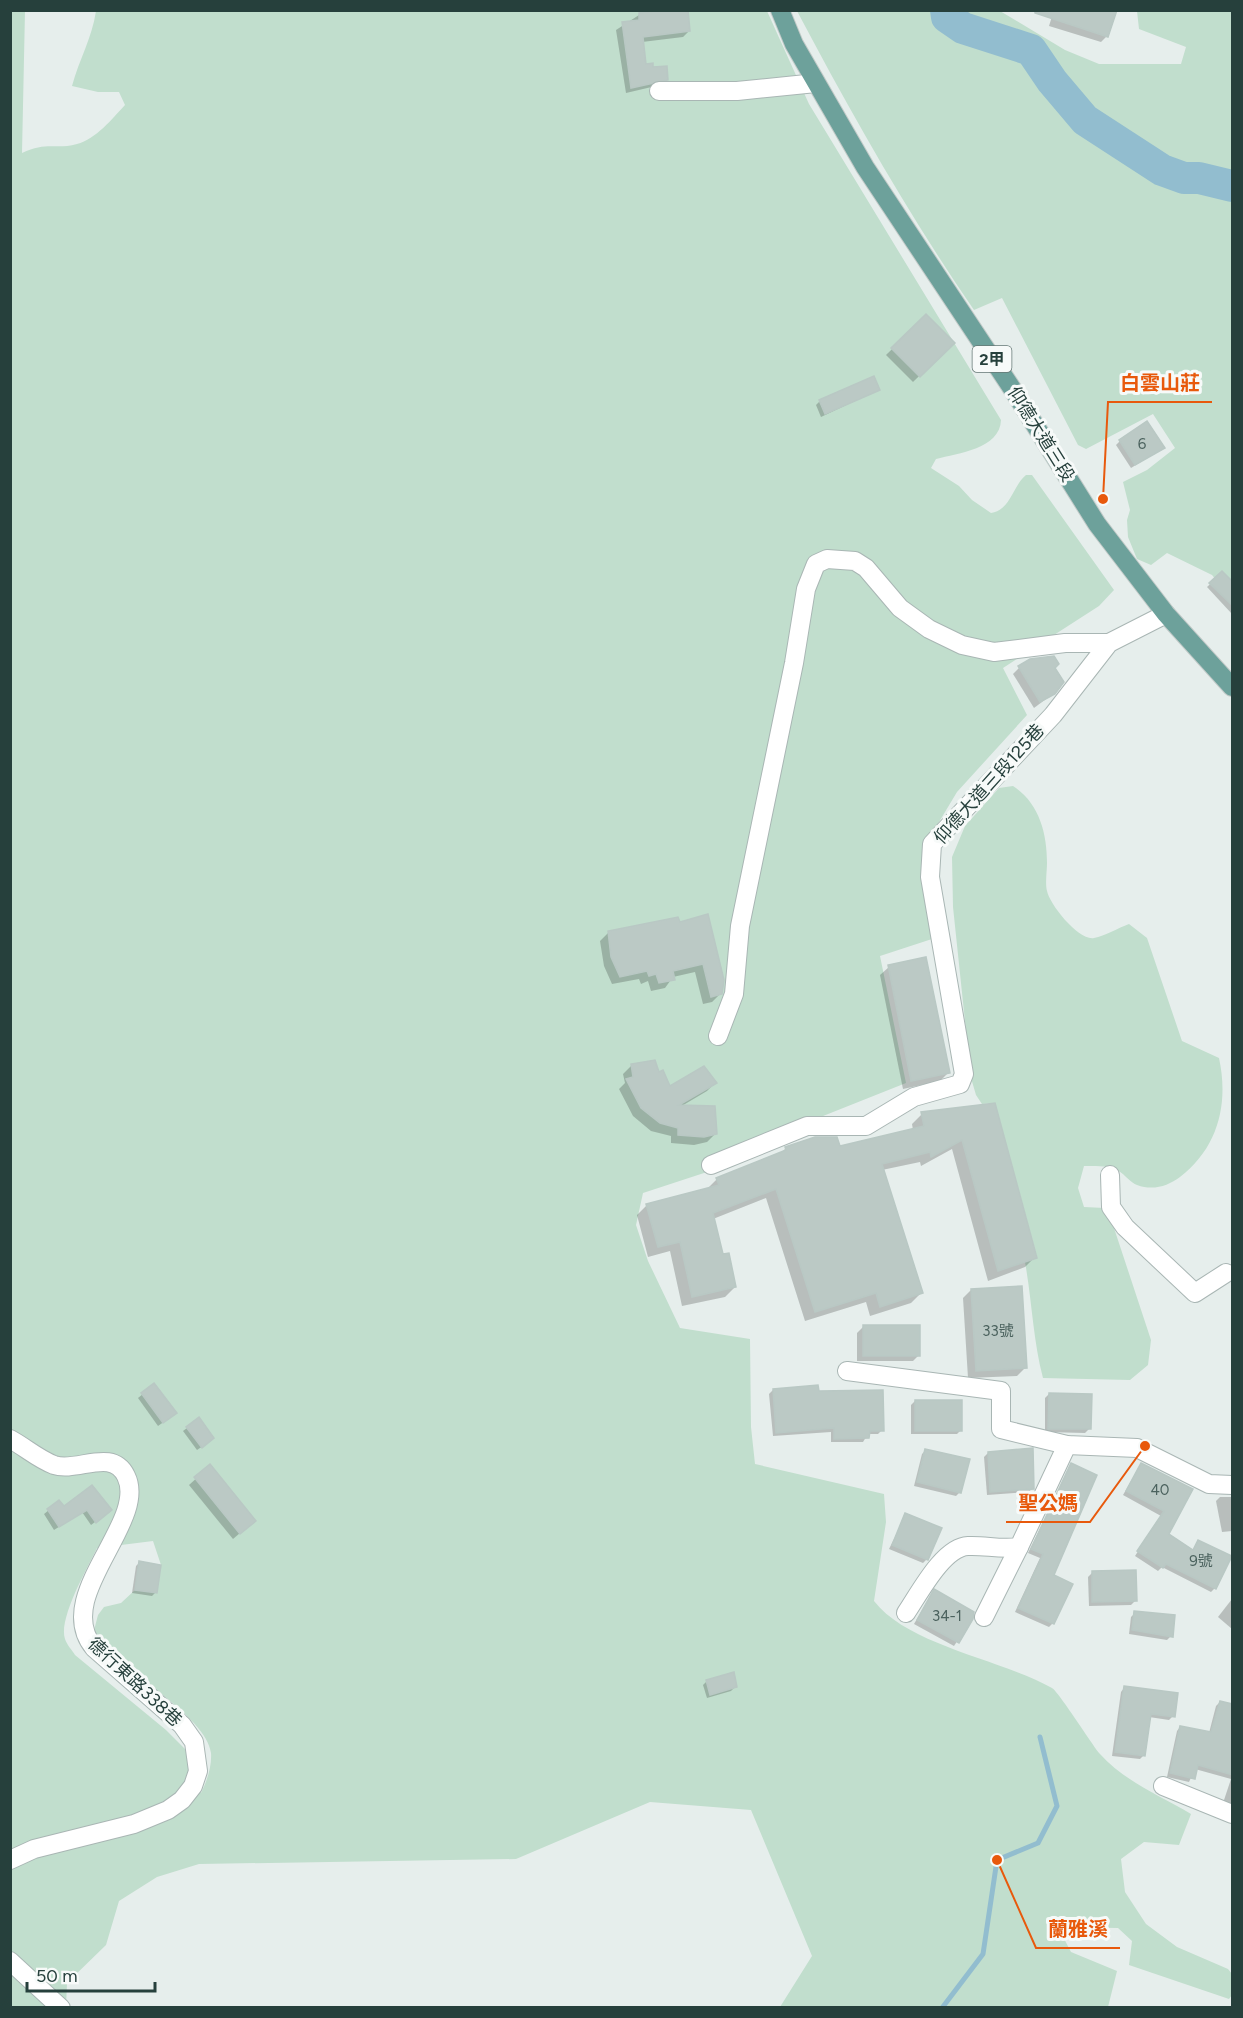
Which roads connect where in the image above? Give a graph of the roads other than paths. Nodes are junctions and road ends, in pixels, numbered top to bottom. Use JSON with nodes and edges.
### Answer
{"nodes":[{"id":1,"x":780,"y":10,"type":"edge"},
{"id":2,"x":816,"y":83,"type":"junction"},
{"id":3,"x":659,"y":91,"type":"dead end"},
{"id":4,"x":1166,"y":614,"type":"junction"},
{"id":5,"x":1109,"y":644,"type":"junction"},
{"id":6,"x":1233,"y":687,"type":"edge"},
{"id":7,"x":718,"y":1036,"type":"dead end"},
{"id":8,"x":711,"y":1165,"type":"dead end"},
{"id":9,"x":1110,"y":1175,"type":"dead end"},
{"id":10,"x":1230,"y":1276,"type":"edge"},
{"id":11,"x":847,"y":1371,"type":"dead end"},
{"id":12,"x":10,"y":1439,"type":"edge"},
{"id":13,"x":1068,"y":1445,"type":"junction"},
{"id":14,"x":1233,"y":1485,"type":"edge"},
{"id":15,"x":1019,"y":1547,"type":"junction"},
{"id":16,"x":906,"y":1613,"type":"dead end"},
{"id":17,"x":984,"y":1617,"type":"dead end"},
{"id":18,"x":1163,"y":1786,"type":"dead end"},
{"id":19,"x":1233,"y":1814,"type":"edge"},
{"id":20,"x":10,"y":1860,"type":"edge"},
{"id":21,"x":10,"y":1961,"type":"edge"},
{"id":22,"x":61,"y":2007,"type":"edge"}],
"edges":[{"from":1,"to":2,"type":"main road","name":"仰德大道三段","number":"2甲"},
{"from":2,"to":3,"type":"street"},
{"from":2,"to":4,"type":"main road","name":"仰德大道三段","number":"2甲"},
{"from":4,"to":5,"type":"street","name":"仰德大道三段125巷"},
{"from":4,"to":6,"type":"main road","name":"仰德大道三段","number":"2甲"},
{"from":5,"to":7,"type":"street"},
{"from":5,"to":8,"type":"street","name":"仰德大道三段125巷"},
{"from":9,"to":10,"type":"street"},
{"from":11,"to":13,"type":"street"},
{"from":12,"to":20,"type":"street","name":"德行東路338巷"},
{"from":13,"to":14,"type":"street"},
{"from":13,"to":15,"type":"street"},
{"from":15,"to":16,"type":"street"},
{"from":15,"to":17,"type":"street"},
{"from":18,"to":19,"type":"street"},
{"from":21,"to":22,"type":"street"}]}
